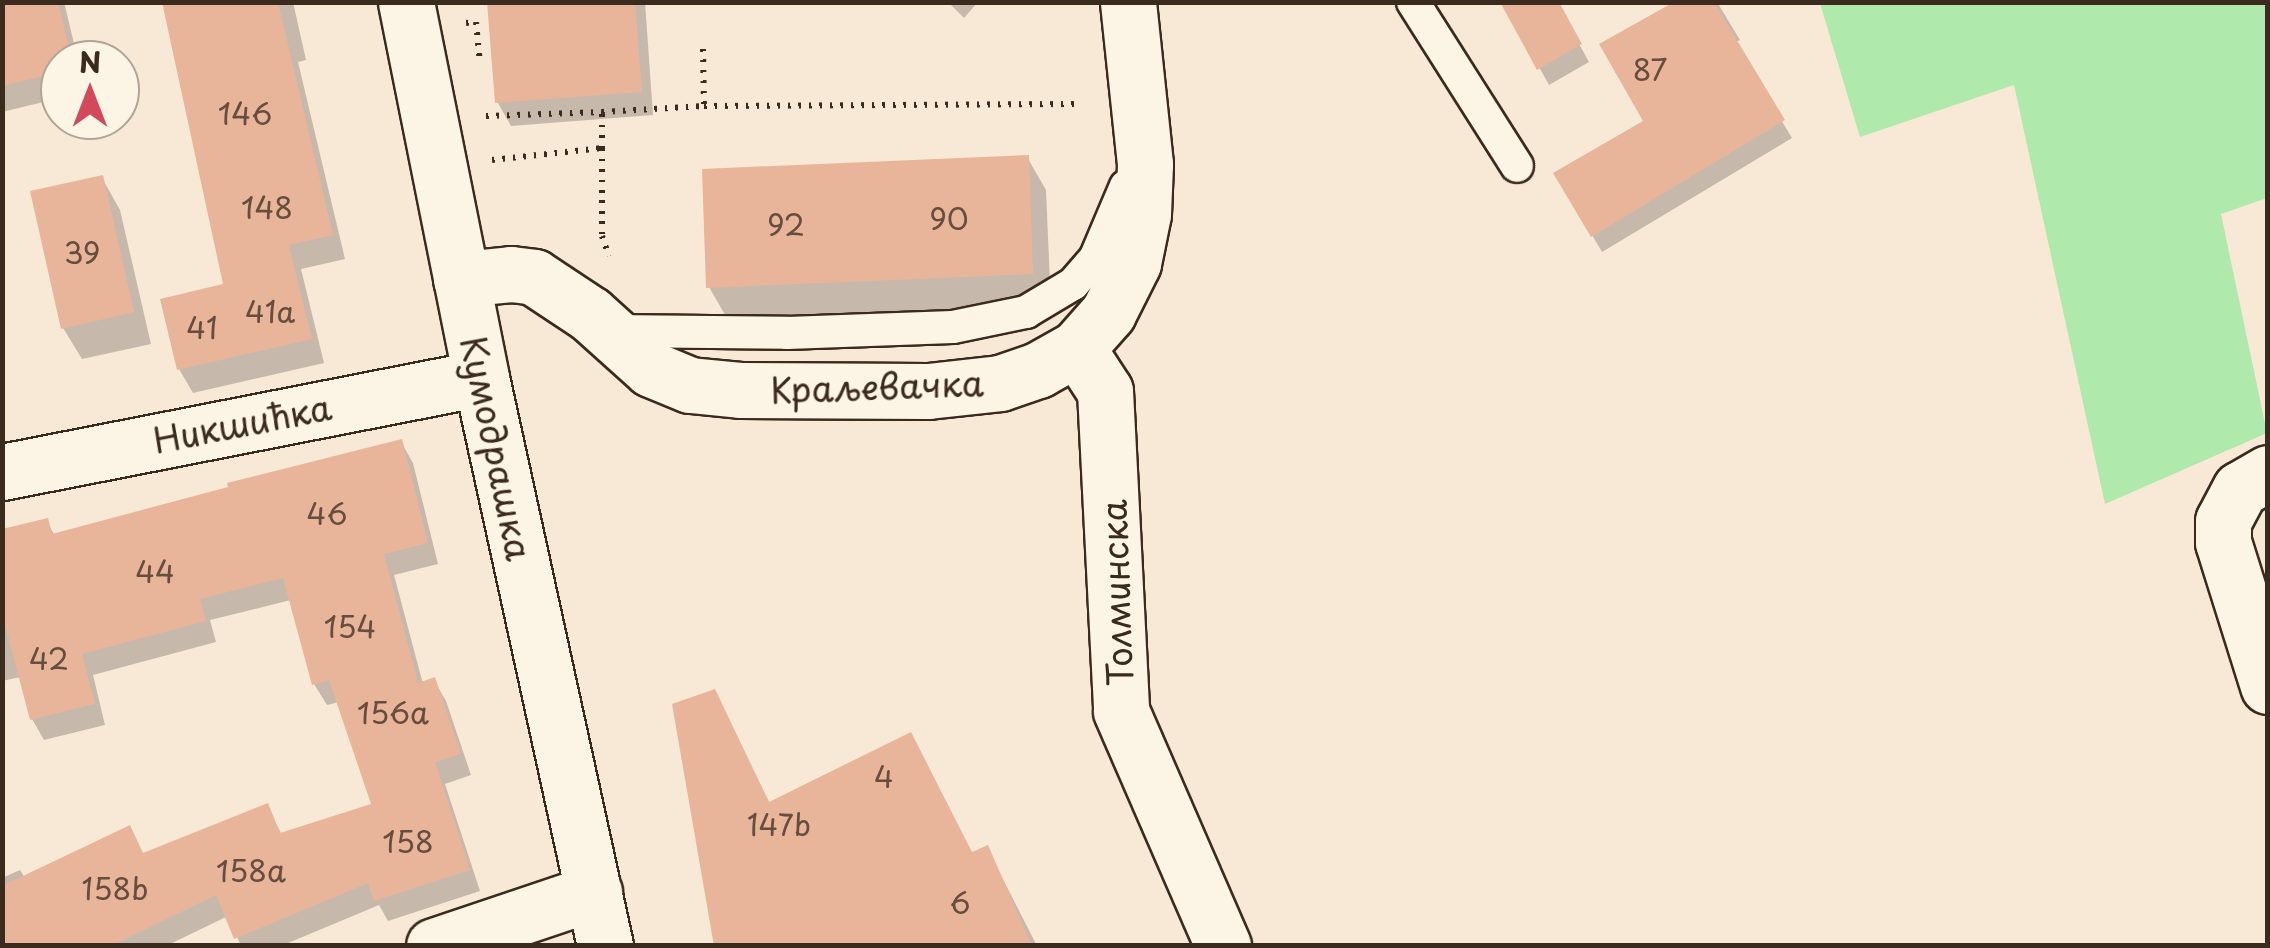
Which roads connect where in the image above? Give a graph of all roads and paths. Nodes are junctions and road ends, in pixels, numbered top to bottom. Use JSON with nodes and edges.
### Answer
{"nodes":[{"id":1,"x":406,"y":2,"type":"edge"},
{"id":2,"x":1128,"y":2,"type":"edge"},
{"id":3,"x":1414,"y":2,"type":"edge"},
{"id":4,"x":460,"y":24,"type":"dead end"},
{"id":5,"x":703,"y":49,"type":"dead end"},
{"id":6,"x":482,"y":79,"type":"dead end"},
{"id":7,"x":484,"y":98,"type":"dead end"},
{"id":8,"x":704,"y":106,"type":"junction"},
{"id":9,"x":602,"y":112,"type":"junction"},
{"id":10,"x":1141,"y":127,"type":"junction"},
{"id":11,"x":602,"y":148,"type":"junction"},
{"id":12,"x":489,"y":160,"type":"dead end"},
{"id":13,"x":1517,"y":166,"type":"dead end"},
{"id":14,"x":614,"y":269,"type":"dead end"},
{"id":15,"x":461,"y":279,"type":"junction"},
{"id":16,"x":610,"y":330,"type":"junction"},
{"id":17,"x":1077,"y":348,"type":"junction"},
{"id":18,"x":481,"y":378,"type":"junction"},
{"id":19,"x":2,"y":472,"type":"edge"},
{"id":20,"x":2249,"y":487,"type":"edge"},
{"id":21,"x":2268,"y":686,"type":"edge"},
{"id":22,"x":594,"y":892,"type":"junction"},
{"id":23,"x":434,"y":946,"type":"edge"},
{"id":24,"x":605,"y":946,"type":"edge"},
{"id":25,"x":1222,"y":946,"type":"edge"}],
"edges":[{"from":1,"to":15,"type":"street","name":"Кумодрашка"},
{"from":2,"to":10,"type":"street","name":"Краљевачка"},
{"from":3,"to":13,"type":"lane"},
{"from":4,"to":6,"type":"path"},
{"from":5,"to":8,"type":"path"},
{"from":7,"to":9,"type":"path"},
{"from":8,"to":9,"type":"path"},
{"from":8,"to":10,"type":"path"},
{"from":9,"to":11,"type":"path"},
{"from":10,"to":16,"type":"lane"},
{"from":10,"to":17,"type":"street","name":"Краљевачка"},
{"from":11,"to":12,"type":"path"},
{"from":11,"to":14,"type":"path"},
{"from":15,"to":16,"type":"street","name":"Краљевачка"},
{"from":15,"to":18,"type":"street","name":"Кумодрашка"},
{"from":16,"to":17,"type":"street","name":"Краљевачка"},
{"from":17,"to":25,"type":"street","name":"Толминска"},
{"from":18,"to":19,"type":"street","name":"Никшићка"},
{"from":18,"to":22,"type":"street","name":"Кумодрашка"},
{"from":20,"to":21,"type":"street"},
{"from":22,"to":23,"type":"street"},
{"from":22,"to":24,"type":"street","name":"Кумодрашка"}]}
